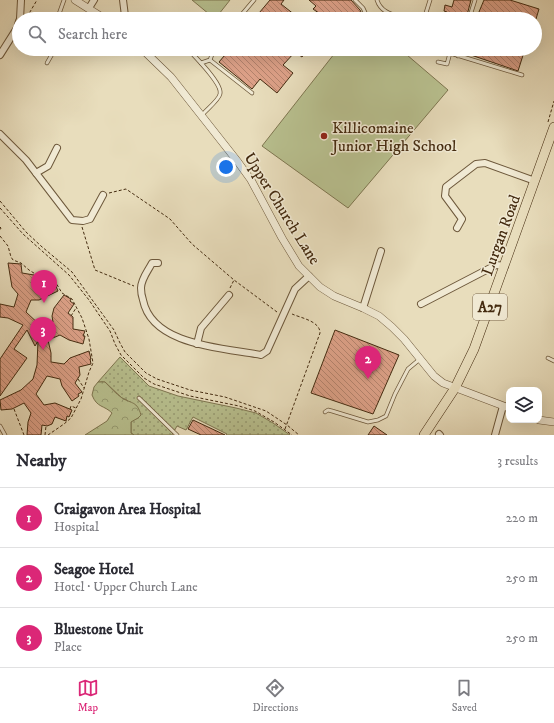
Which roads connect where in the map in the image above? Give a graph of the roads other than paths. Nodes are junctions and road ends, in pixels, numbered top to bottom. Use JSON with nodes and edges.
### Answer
{"nodes":[{"id":1,"x":22,"y":0,"type":"edge"},
{"id":2,"x":64,"y":0,"type":"edge"},
{"id":3,"x":75,"y":0,"type":"edge"},
{"id":4,"x":94,"y":0,"type":"edge"},
{"id":5,"x":123,"y":0,"type":"edge"},
{"id":6,"x":254,"y":0,"type":"edge"},
{"id":7,"x":355,"y":0,"type":"edge"},
{"id":8,"x":377,"y":0,"type":"edge"},
{"id":9,"x":430,"y":0,"type":"edge"},
{"id":10,"x":475,"y":0,"type":"edge"},
{"id":11,"x":89,"y":8,"type":"junction"},
{"id":12,"x":20,"y":12,"type":"edge"},
{"id":13,"x":60,"y":12,"type":"edge"},
{"id":14,"x":95,"y":12,"type":"edge"},
{"id":15,"x":124,"y":12,"type":"edge"},
{"id":16,"x":244,"y":12,"type":"edge"},
{"id":17,"x":365,"y":12,"type":"edge"},
{"id":18,"x":385,"y":12,"type":"edge"},
{"id":19,"x":425,"y":12,"type":"edge"},
{"id":20,"x":471,"y":12,"type":"edge"},
{"id":21,"x":12,"y":36,"type":"edge"},
{"id":22,"x":0,"y":55,"type":"edge"},
{"id":23,"x":51,"y":56,"type":"edge"},
{"id":24,"x":194,"y":56,"type":"edge"},
{"id":25,"x":211,"y":56,"type":"edge"},
{"id":26,"x":449,"y":56,"type":"edge"},
{"id":27,"x":458,"y":56,"type":"edge"},
{"id":28,"x":151,"y":57,"type":"edge"},
{"id":29,"x":210,"y":60,"type":"junction"},
{"id":30,"x":47,"y":62,"type":"dead end"},
{"id":31,"x":438,"y":62,"type":"dead end"},
{"id":32,"x":201,"y":63,"type":"junction"},
{"id":33,"x":522,"y":75,"type":"dead end"},
{"id":34,"x":252,"y":93,"type":"dead end"},
{"id":35,"x":202,"y":115,"type":"junction"},
{"id":36,"x":554,"y":127,"type":"edge"},
{"id":37,"x":0,"y":134,"type":"edge"},
{"id":38,"x":57,"y":148,"type":"dead end"},
{"id":39,"x":36,"y":173,"type":"junction"},
{"id":40,"x":535,"y":181,"type":"junction"},
{"id":41,"x":103,"y":195,"type":"road end"},
{"id":42,"x":457,"y":228,"type":"dead end"},
{"id":43,"x":381,"y":251,"type":"dead end"},
{"id":44,"x":158,"y":262,"type":"dead end"},
{"id":45,"x":505,"y":266,"type":"junction"},
{"id":46,"x":309,"y":276,"type":"junction"},
{"id":47,"x":229,"y":295,"type":"road end"},
{"id":48,"x":421,"y":304,"type":"dead end"},
{"id":49,"x":363,"y":308,"type":"junction"},
{"id":50,"x":197,"y":344,"type":"junction"},
{"id":51,"x":548,"y":358,"type":"dead end"},
{"id":52,"x":420,"y":359,"type":"junction"},
{"id":53,"x":554,"y":361,"type":"edge"},
{"id":54,"x":455,"y":388,"type":"junction"},
{"id":55,"x":139,"y":398,"type":"dead end"},
{"id":56,"x":506,"y":407,"type":"edge"},
{"id":57,"x":325,"y":412,"type":"dead end"},
{"id":58,"x":542,"y":420,"type":"edge"},
{"id":59,"x":554,"y":422,"type":"edge"},
{"id":60,"x":0,"y":426,"type":"edge"},
{"id":61,"x":5,"y":435,"type":"edge"},
{"id":62,"x":177,"y":435,"type":"edge"},
{"id":63,"x":424,"y":435,"type":"edge"},
{"id":64,"x":495,"y":435,"type":"edge"}],
"edges":[{"from":1,"to":12,"type":"street"},
{"from":2,"to":13,"type":"lane"},
{"from":3,"to":11,"type":"street"},
{"from":4,"to":11,"type":"street"},
{"from":5,"to":15,"type":"street"},
{"from":6,"to":16,"type":"lane"},
{"from":7,"to":17,"type":"lane"},
{"from":8,"to":18,"type":"lane"},
{"from":9,"to":19,"type":"lane"},
{"from":10,"to":20,"type":"lane"},
{"from":11,"to":14,"type":"street"},
{"from":21,"to":22,"type":"street"},
{"from":23,"to":30,"type":"lane"},
{"from":24,"to":32,"type":"lane"},
{"from":25,"to":29,"type":"lane"},
{"from":26,"to":31,"type":"lane"},
{"from":27,"to":33,"type":"lane"},
{"from":28,"to":35,"type":"street","name":"Upper Church Lane"},
{"from":29,"to":32,"type":"lane"},
{"from":29,"to":34,"type":"lane"},
{"from":32,"to":35,"type":"lane"},
{"from":35,"to":46,"type":"street","name":"Upper Church Lane"},
{"from":36,"to":40,"type":"main road","name":"Lurgan Road","number":"A27"},
{"from":37,"to":39,"type":"street"},
{"from":38,"to":39,"type":"street"},
{"from":39,"to":41,"type":"street"},
{"from":40,"to":42,"type":"street"},
{"from":40,"to":45,"type":"main road","name":"Lurgan Road","number":"A27"},
{"from":43,"to":49,"type":"street"},
{"from":44,"to":50,"type":"street"},
{"from":45,"to":48,"type":"street"},
{"from":45,"to":54,"type":"main road","name":"Lurgan Road","number":"A27"},
{"from":46,"to":49,"type":"street","name":"Upper Church Lane"},
{"from":46,"to":50,"type":"street"},
{"from":47,"to":50,"type":"street"},
{"from":49,"to":52,"type":"street","name":"Upper Church Lane"},
{"from":51,"to":53,"type":"lane"},
{"from":52,"to":54,"type":"street","name":"Upper Church Lane"},
{"from":52,"to":57,"type":"lane"},
{"from":54,"to":56,"type":"street","name":"Upper Church Lane"},
{"from":54,"to":63,"type":"main road","name":"Lurgan Road","number":"A27"},
{"from":55,"to":62,"type":"lane"},
{"from":56,"to":64,"type":"street"},
{"from":58,"to":59,"type":"street"},
{"from":60,"to":61,"type":"lane"}]}
